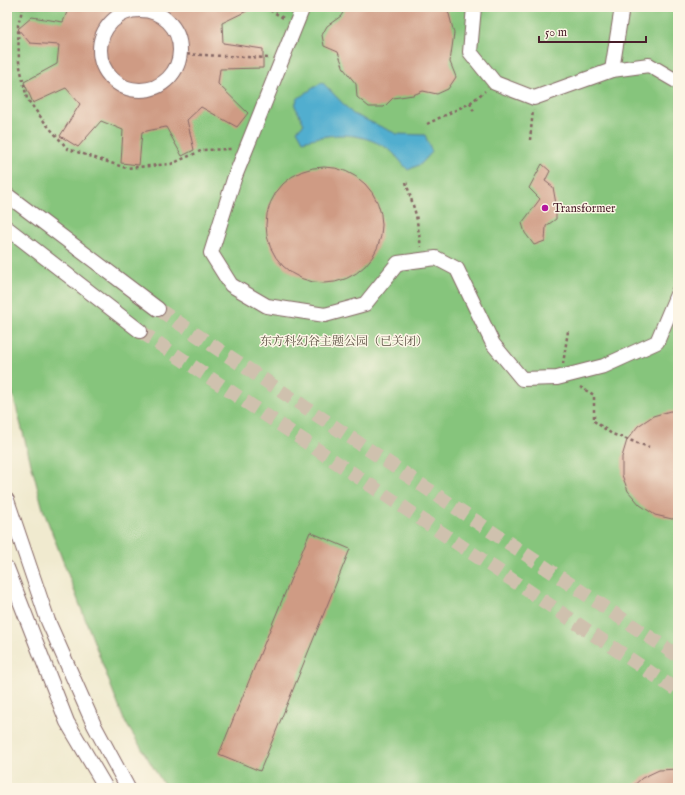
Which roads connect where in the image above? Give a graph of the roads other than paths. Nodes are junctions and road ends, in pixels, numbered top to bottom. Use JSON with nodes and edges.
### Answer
{"nodes":[{"id":1,"x":303,"y":7,"type":"edge"},
{"id":2,"x":474,"y":7,"type":"edge"},
{"id":3,"x":622,"y":7,"type":"edge"},
{"id":4,"x":181,"y":54,"type":"joint"},
{"id":5,"x":612,"y":70,"type":"junction"},
{"id":6,"x":678,"y":82,"type":"edge"},
{"id":7,"x":7,"y":195,"type":"edge"},
{"id":8,"x":7,"y":228,"type":"edge"},
{"id":9,"x":678,"y":292,"type":"edge"},
{"id":10,"x":158,"y":309,"type":"tunnel mouth"},
{"id":11,"x":140,"y":331,"type":"tunnel mouth"},
{"id":12,"x":7,"y":500,"type":"edge"},
{"id":13,"x":7,"y":568,"type":"edge"},
{"id":14,"x":106,"y":788,"type":"edge"},
{"id":15,"x":128,"y":788,"type":"edge"}],
"edges":[{"from":1,"to":9,"type":"street"},
{"from":2,"to":5,"type":"street"},
{"from":3,"to":5,"type":"street"},
{"from":4,"to":4,"type":"street"},
{"from":5,"to":6,"type":"street"},
{"from":7,"to":10,"type":"street"},
{"from":8,"to":11,"type":"street"},
{"from":12,"to":15,"type":"street"},
{"from":13,"to":14,"type":"street"}]}
